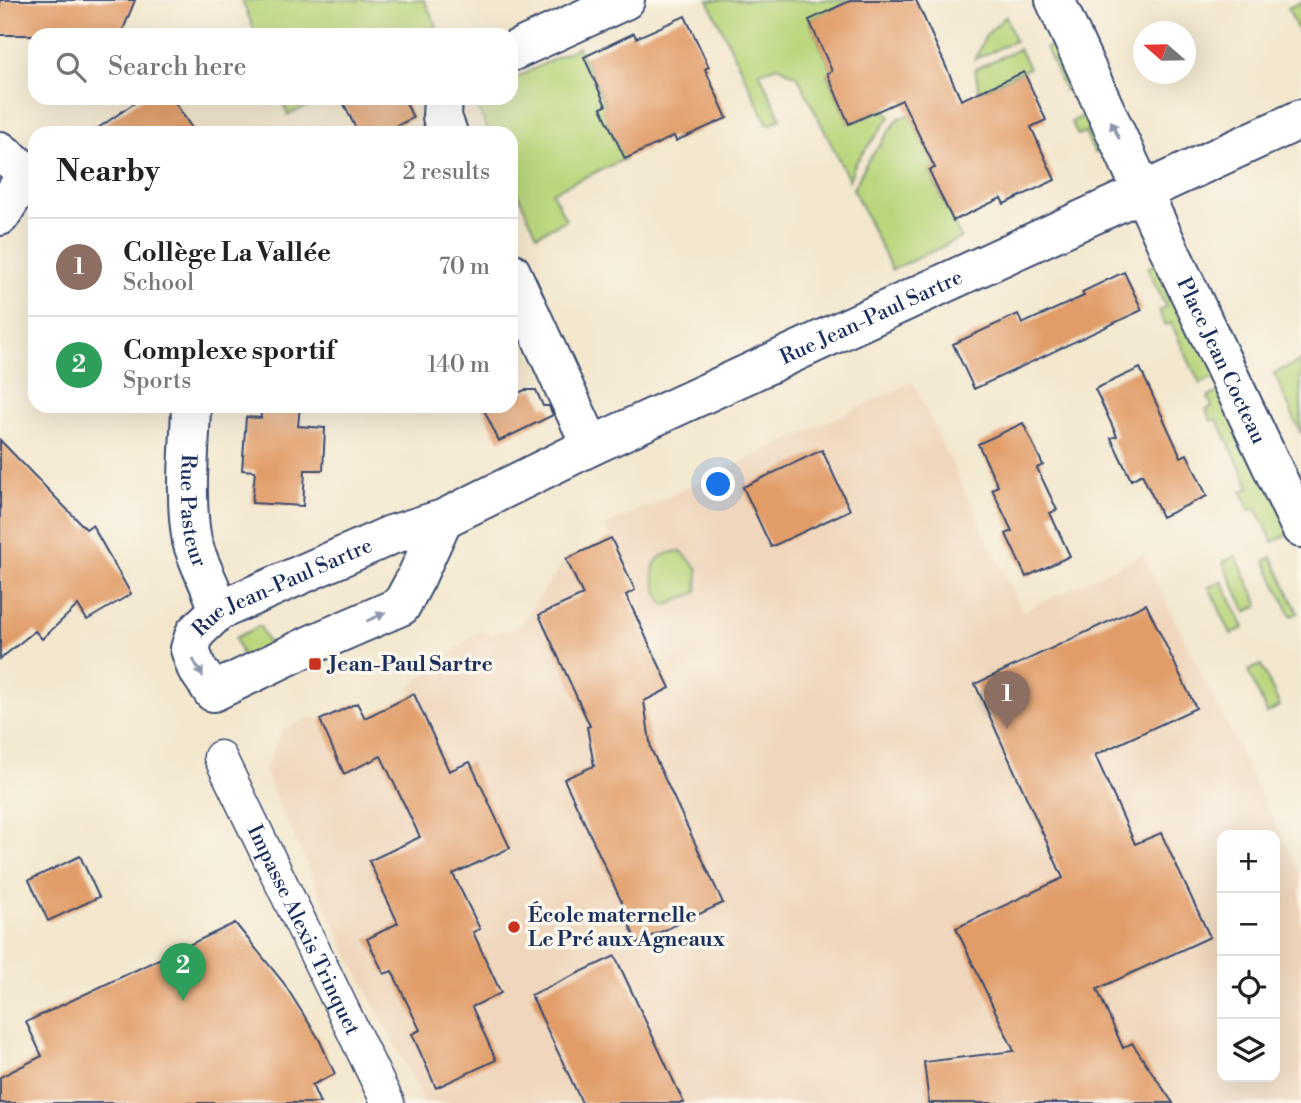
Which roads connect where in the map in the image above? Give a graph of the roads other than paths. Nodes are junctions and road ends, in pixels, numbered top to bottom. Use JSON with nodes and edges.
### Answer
{"nodes":[{"id":1,"x":625,"y":0,"type":"edge"},
{"id":2,"x":1055,"y":0,"type":"edge"},
{"id":3,"x":518,"y":49,"type":"edge"},
{"id":4,"x":443,"y":105,"type":"edge"},
{"id":5,"x":1301,"y":119,"type":"edge"},
{"id":6,"x":445,"y":126,"type":"edge"},
{"id":7,"x":21,"y":167,"type":"edge"},
{"id":8,"x":1143,"y":192,"type":"junction"},
{"id":9,"x":0,"y":216,"type":"edge"},
{"id":10,"x":518,"y":287,"type":"edge"},
{"id":11,"x":191,"y":413,"type":"edge"},
{"id":12,"x":591,"y":446,"type":"junction"},
{"id":13,"x":443,"y":519,"type":"junction"},
{"id":14,"x":1301,"y":528,"type":"edge"},
{"id":15,"x":218,"y":611,"type":"junction"},
{"id":16,"x":220,"y":757,"type":"dead end"},
{"id":17,"x":388,"y":1103,"type":"edge"}],
"edges":[{"from":1,"to":3,"type":"street"},
{"from":8,"to":2,"type":"street","name":"Place Jean Cocteau","one_way":true},
{"from":4,"to":6,"type":"street"},
{"from":5,"to":8,"type":"street","name":"Rue Jean-Paul Sartre"},
{"from":7,"to":9,"type":"street"},
{"from":8,"to":12,"type":"street","name":"Rue Jean-Paul Sartre"},
{"from":8,"to":14,"type":"street","name":"Place Jean Cocteau"},
{"from":10,"to":12,"type":"street"},
{"from":11,"to":15,"type":"street","name":"Rue Pasteur"},
{"from":12,"to":13,"type":"street","name":"Rue Jean-Paul Sartre"},
{"from":13,"to":15,"type":"street","name":"Rue Jean-Paul Sartre"},
{"from":15,"to":13,"type":"street","name":"Rue Jean-Paul Sartre","one_way":true},
{"from":16,"to":17,"type":"street","name":"Impasse Alexis Trinquet"}]}
